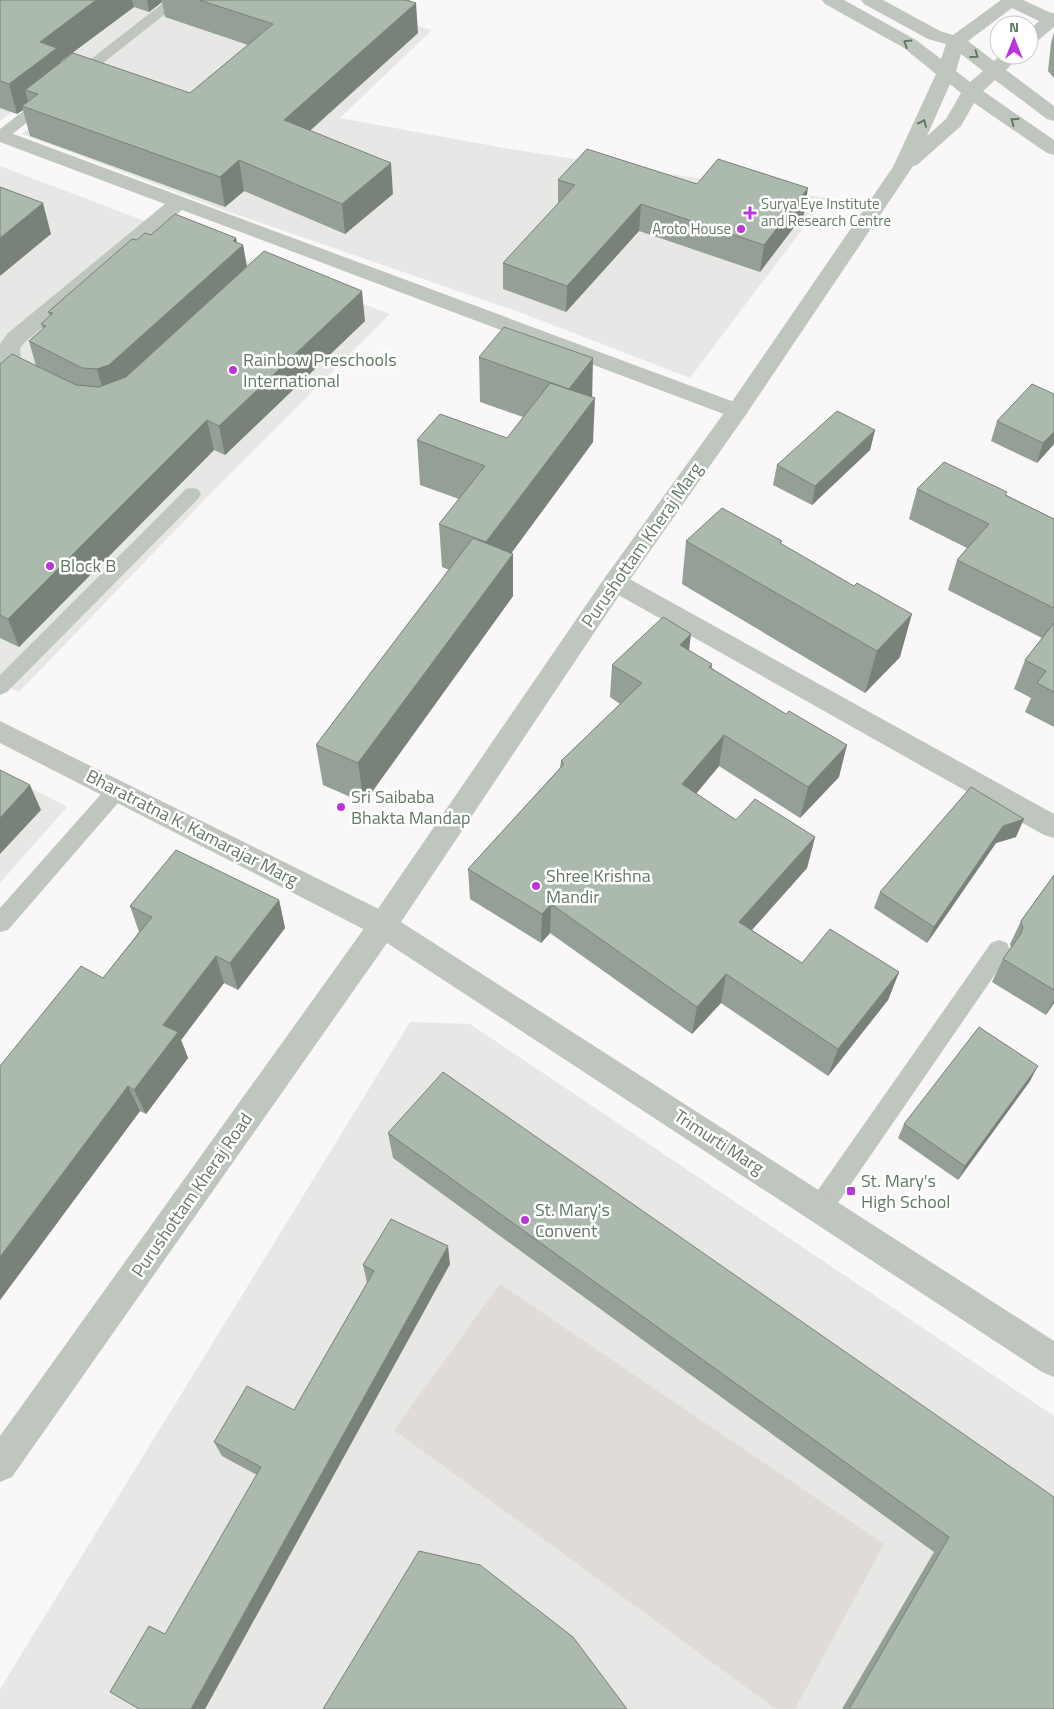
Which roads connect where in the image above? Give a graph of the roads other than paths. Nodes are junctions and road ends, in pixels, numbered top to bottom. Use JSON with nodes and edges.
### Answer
{"nodes":[{"id":1,"x":176,"y":0,"type":"edge"},
{"id":2,"x":831,"y":0,"type":"edge"},
{"id":3,"x":870,"y":0,"type":"edge"},
{"id":4,"x":1012,"y":0,"type":"edge"},
{"id":5,"x":1053,"y":19,"type":"edge"},
{"id":6,"x":1039,"y":31,"type":"edge"},
{"id":7,"x":956,"y":41,"type":"junction"},
{"id":8,"x":999,"y":65,"type":"edge"},
{"id":9,"x":994,"y":69,"type":"junction"},
{"id":10,"x":86,"y":70,"type":"junction"},
{"id":11,"x":946,"y":72,"type":"junction"},
{"id":12,"x":106,"y":77,"type":"edge"},
{"id":13,"x":971,"y":92,"type":"junction"},
{"id":14,"x":1054,"y":115,"type":"edge"},
{"id":15,"x":0,"y":136,"type":"edge"},
{"id":16,"x":1054,"y":149,"type":"edge"},
{"id":17,"x":903,"y":167,"type":"junction"},
{"id":18,"x":179,"y":202,"type":"junction"},
{"id":19,"x":293,"y":245,"type":"junction"},
{"id":20,"x":276,"y":261,"type":"edge"},
{"id":21,"x":52,"y":388,"type":"edge"},
{"id":22,"x":737,"y":411,"type":"junction"},
{"id":23,"x":192,"y":494,"type":"dead end"},
{"id":24,"x":615,"y":582,"type":"junction"},
{"id":25,"x":0,"y":687,"type":"edge"},
{"id":26,"x":0,"y":731,"type":"edge"},
{"id":27,"x":117,"y":790,"type":"junction"},
{"id":28,"x":1054,"y":827,"type":"edge"},
{"id":29,"x":0,"y":923,"type":"edge"},
{"id":30,"x":383,"y":924,"type":"junction"},
{"id":31,"x":999,"y":950,"type":"dead end"},
{"id":32,"x":820,"y":1208,"type":"junction"},
{"id":33,"x":1054,"y":1360,"type":"edge"},
{"id":34,"x":0,"y":1465,"type":"edge"}],
"edges":[{"from":1,"to":10,"type":"lane"},
{"from":11,"to":2,"type":"street","one_way":true},
{"from":3,"to":7,"type":"street"},
{"from":4,"to":5,"type":"street"},
{"from":4,"to":7,"type":"street"},
{"from":5,"to":6,"type":"street"},
{"from":7,"to":9,"type":"street","one_way":true},
{"from":7,"to":11,"type":"street"},
{"from":8,"to":9,"type":"street"},
{"from":9,"to":13,"type":"street"},
{"from":9,"to":14,"type":"street"},
{"from":10,"to":12,"type":"lane"},
{"from":10,"to":15,"type":"lane"},
{"from":11,"to":13,"type":"street"},
{"from":17,"to":11,"type":"street","one_way":true},
{"from":16,"to":13,"type":"street","one_way":true},
{"from":13,"to":17,"type":"street"},
{"from":15,"to":18,"type":"street"},
{"from":17,"to":22,"type":"street","name":"Purushottam Kheraj Marg"},
{"from":18,"to":19,"type":"street"},
{"from":18,"to":21,"type":"street"},
{"from":19,"to":20,"type":"street"},
{"from":19,"to":22,"type":"street"},
{"from":22,"to":24,"type":"street","name":"Purushottam Kheraj Marg"},
{"from":23,"to":25,"type":"lane"},
{"from":24,"to":28,"type":"street"},
{"from":24,"to":30,"type":"street","name":"Purushottam Kheraj Marg"},
{"from":26,"to":27,"type":"street","name":"Bharatratna K. Kamarajar Marg"},
{"from":27,"to":29,"type":"lane"},
{"from":27,"to":30,"type":"street","name":"Bharatratna K. Kamarajar Marg"},
{"from":30,"to":32,"type":"street","name":"Trimurti Marg"},
{"from":30,"to":34,"type":"street","name":"Purushottam Kheraj Road"},
{"from":31,"to":32,"type":"lane"},
{"from":32,"to":33,"type":"street","name":"Trimurti Marg"}]}
